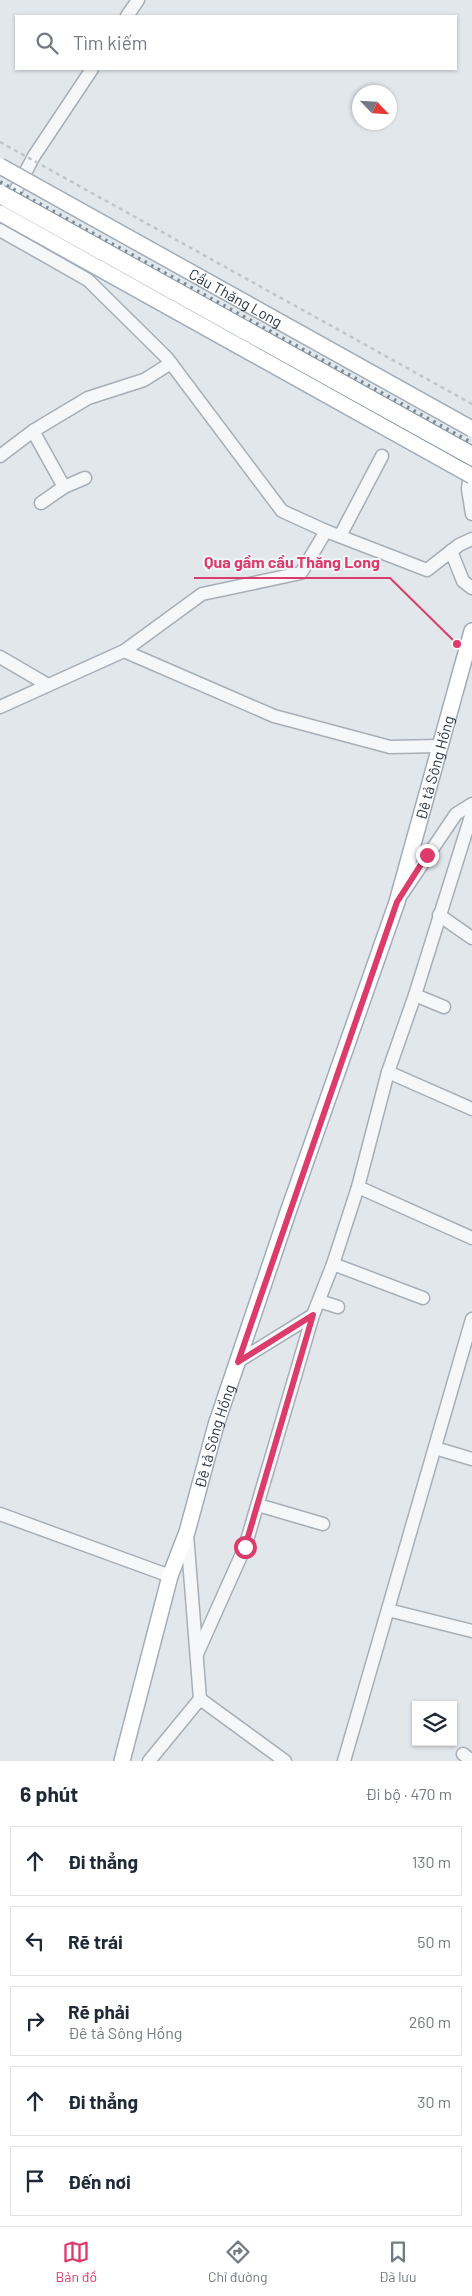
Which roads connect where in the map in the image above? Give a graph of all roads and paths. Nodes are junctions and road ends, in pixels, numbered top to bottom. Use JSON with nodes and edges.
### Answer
{"nodes":[{"id":1,"x":138,"y":0,"type":"edge"},
{"id":2,"x":128,"y":15,"type":"edge"},
{"id":3,"x":91,"y":70,"type":"edge"},
{"id":4,"x":0,"y":142,"type":"edge"},
{"id":5,"x":0,"y":166,"type":"edge"},
{"id":6,"x":0,"y":194,"type":"edge"},
{"id":7,"x":0,"y":213,"type":"edge"},
{"id":8,"x":0,"y":222,"type":"edge"},
{"id":9,"x":0,"y":230,"type":"edge"},
{"id":10,"x":171,"y":363,"type":"junction"},
{"id":11,"x":472,"y":404,"type":"edge"},
{"id":12,"x":472,"y":430,"type":"edge"},
{"id":13,"x":33,"y":431,"type":"junction"},
{"id":14,"x":472,"y":452,"type":"edge"},
{"id":15,"x":0,"y":456,"type":"edge"},
{"id":16,"x":382,"y":456,"type":"dead end"},
{"id":17,"x":472,"y":456,"type":"edge"},
{"id":18,"x":472,"y":476,"type":"edge"},
{"id":19,"x":85,"y":478,"type":"dead end"},
{"id":20,"x":64,"y":487,"type":"junction"},
{"id":21,"x":40,"y":503,"type":"dead end"},
{"id":22,"x":472,"y":514,"type":"edge"},
{"id":23,"x":326,"y":531,"type":"junction"},
{"id":24,"x":340,"y":536,"type":"junction"},
{"id":25,"x":472,"y":539,"type":"edge"},
{"id":26,"x":451,"y":551,"type":"junction"},
{"id":27,"x":472,"y":588,"type":"edge"},
{"id":28,"x":472,"y":631,"type":"edge"},
{"id":29,"x":124,"y":651,"type":"junction"},
{"id":30,"x":0,"y":657,"type":"edge"},
{"id":31,"x":48,"y":685,"type":"junction"},
{"id":32,"x":0,"y":707,"type":"edge"},
{"id":33,"x":440,"y":746,"type":"junction"},
{"id":34,"x":472,"y":804,"type":"edge"},
{"id":35,"x":472,"y":813,"type":"edge"},
{"id":36,"x":397,"y":902,"type":"junction"},
{"id":37,"x":439,"y":915,"type":"junction"},
{"id":38,"x":472,"y":938,"type":"edge"},
{"id":39,"x":415,"y":996,"type":"junction"},
{"id":40,"x":444,"y":1007,"type":"dead end"},
{"id":41,"x":388,"y":1072,"type":"junction"},
{"id":42,"x":472,"y":1109,"type":"edge"},
{"id":43,"x":358,"y":1187,"type":"junction"},
{"id":44,"x":472,"y":1238,"type":"edge"},
{"id":45,"x":333,"y":1264,"type":"junction"},
{"id":46,"x":424,"y":1298,"type":"dead end"},
{"id":47,"x":319,"y":1301,"type":"junction"},
{"id":48,"x":338,"y":1307,"type":"dead end"},
{"id":49,"x":313,"y":1315,"type":"junction"},
{"id":50,"x":472,"y":1318,"type":"edge"},
{"id":51,"x":238,"y":1362,"type":"junction"},
{"id":52,"x":435,"y":1448,"type":"junction"},
{"id":53,"x":472,"y":1459,"type":"edge"},
{"id":54,"x":258,"y":1505,"type":"junction"},
{"id":55,"x":0,"y":1514,"type":"edge"},
{"id":56,"x":323,"y":1524,"type":"dead end"},
{"id":57,"x":187,"y":1532,"type":"junction"},
{"id":58,"x":170,"y":1576,"type":"junction"},
{"id":59,"x":388,"y":1610,"type":"junction"},
{"id":60,"x":472,"y":1631,"type":"edge"},
{"id":61,"x":197,"y":1654,"type":"junction"},
{"id":62,"x":200,"y":1699,"type":"junction"},
{"id":63,"x":122,"y":1761,"type":"edge"},
{"id":64,"x":149,"y":1761,"type":"edge"},
{"id":65,"x":285,"y":1761,"type":"edge"},
{"id":66,"x":344,"y":1761,"type":"edge"}],
"edges":[{"from":1,"to":2,"type":"street"},
{"from":3,"to":8,"type":"street"},
{"from":4,"to":11,"type":"path","bridge":true},
{"from":5,"to":12,"type":"main road","name":"Cầu Thăng Long","bridge":true},
{"from":6,"to":17,"type":"highway","name":"Cầu Thăng Long","bridge":true},
{"from":7,"to":18,"type":"main road","bridge":true},
{"from":9,"to":10,"type":"street"},
{"from":10,"to":13,"type":"street"},
{"from":10,"to":23,"type":"street"},
{"from":13,"to":15,"type":"street"},
{"from":13,"to":20,"type":"street"},
{"from":14,"to":22,"type":"street"},
{"from":16,"to":24,"type":"street"},
{"from":19,"to":20,"type":"street"},
{"from":20,"to":21,"type":"street"},
{"from":23,"to":24,"type":"street"},
{"from":23,"to":29,"type":"street"},
{"from":24,"to":26,"type":"street"},
{"from":25,"to":26,"type":"street"},
{"from":26,"to":27,"type":"street"},
{"from":28,"to":33,"type":"main road","name":"Đê tả Sông Hồng"},
{"from":29,"to":31,"type":"street"},
{"from":29,"to":33,"type":"street"},
{"from":30,"to":31,"type":"street"},
{"from":31,"to":32,"type":"street"},
{"from":33,"to":36,"type":"main road","name":"Đê tả Sông Hồng"},
{"from":34,"to":36,"type":"street"},
{"from":35,"to":37,"type":"street"},
{"from":36,"to":51,"type":"main road","name":"Đê tả Sông Hồng"},
{"from":37,"to":38,"type":"street"},
{"from":37,"to":39,"type":"street"},
{"from":39,"to":40,"type":"street"},
{"from":39,"to":41,"type":"street"},
{"from":41,"to":42,"type":"street"},
{"from":41,"to":43,"type":"street"},
{"from":43,"to":44,"type":"street"},
{"from":43,"to":45,"type":"street"},
{"from":45,"to":46,"type":"street"},
{"from":45,"to":47,"type":"street"},
{"from":47,"to":48,"type":"street"},
{"from":47,"to":49,"type":"street"},
{"from":49,"to":51,"type":"street"},
{"from":49,"to":54,"type":"street"},
{"from":50,"to":52,"type":"street"},
{"from":51,"to":57,"type":"main road","name":"Đê tả Sông Hồng"},
{"from":52,"to":53,"type":"street"},
{"from":52,"to":59,"type":"street"},
{"from":54,"to":56,"type":"street"},
{"from":54,"to":61,"type":"street"},
{"from":55,"to":58,"type":"street"},
{"from":57,"to":58,"type":"main road","name":"Đê tả Sông Hồng"},
{"from":57,"to":61,"type":"street"},
{"from":58,"to":63,"type":"main road","name":"Đê tả Sông Hồng"},
{"from":59,"to":60,"type":"street"},
{"from":59,"to":66,"type":"street"},
{"from":61,"to":62,"type":"street"},
{"from":62,"to":64,"type":"street"},
{"from":62,"to":65,"type":"street"}]}
